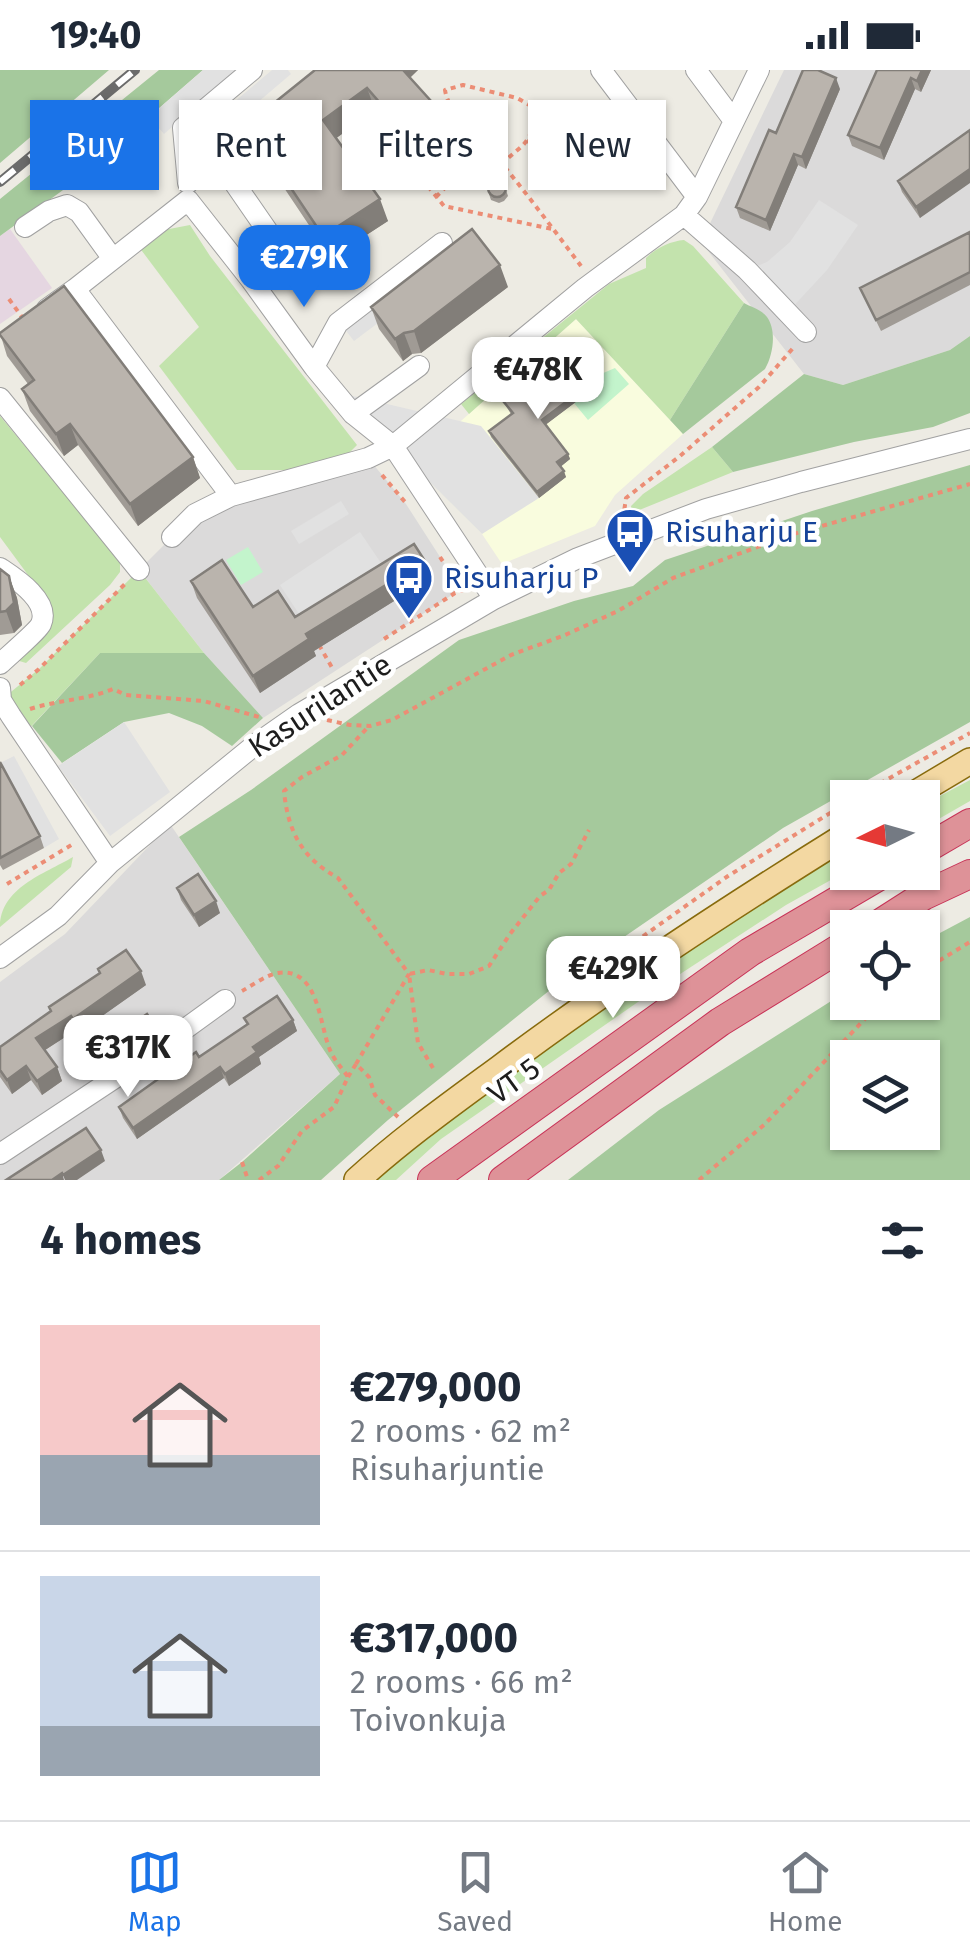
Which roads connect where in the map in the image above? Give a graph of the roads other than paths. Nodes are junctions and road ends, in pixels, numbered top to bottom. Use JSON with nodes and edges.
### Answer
{"nodes":[{"id":1,"x":252,"y":70,"type":"edge"},
{"id":2,"x":602,"y":70,"type":"edge"},
{"id":3,"x":696,"y":70,"type":"edge"},
{"id":4,"x":760,"y":70,"type":"edge"},
{"id":5,"x":216,"y":100,"type":"edge"},
{"id":6,"x":734,"y":122,"type":"junction"},
{"id":7,"x":188,"y":190,"type":"edge"},
{"id":8,"x":239,"y":190,"type":"edge"},
{"id":9,"x":188,"y":200,"type":"junction"},
{"id":10,"x":691,"y":206,"type":"junction"},
{"id":11,"x":25,"y":227,"type":"dead end"},
{"id":12,"x":442,"y":243,"type":"dead end"},
{"id":13,"x":113,"y":260,"type":"junction"},
{"id":14,"x":251,"y":280,"type":"junction"},
{"id":15,"x":75,"y":289,"type":"junction"},
{"id":16,"x":27,"y":325,"type":"edge"},
{"id":17,"x":806,"y":332,"type":"road end"},
{"id":18,"x":419,"y":366,"type":"dead end"},
{"id":19,"x":314,"y":367,"type":"junction"},
{"id":20,"x":0,"y":398,"type":"edge"},
{"id":21,"x":354,"y":414,"type":"junction"},
{"id":22,"x":970,"y":439,"type":"edge"},
{"id":23,"x":393,"y":446,"type":"junction"},
{"id":24,"x":232,"y":496,"type":"junction"},
{"id":25,"x":172,"y":537,"type":"dead end"},
{"id":26,"x":0,"y":568,"type":"edge"},
{"id":27,"x":140,"y":570,"type":"road end"},
{"id":28,"x":494,"y":599,"type":"junction"},
{"id":29,"x":0,"y":664,"type":"edge"},
{"id":30,"x":4,"y":701,"type":"edge"},
{"id":31,"x":970,"y":761,"type":"edge"},
{"id":32,"x":938,"y":780,"type":"edge"},
{"id":33,"x":970,"y":824,"type":"edge"},
{"id":34,"x":940,"y":841,"type":"edge"},
{"id":35,"x":830,"y":845,"type":"edge"},
{"id":36,"x":110,"y":864,"type":"junction"},
{"id":37,"x":970,"y":874,"type":"edge"},
{"id":38,"x":855,"y":890,"type":"edge"},
{"id":39,"x":901,"y":910,"type":"edge"},
{"id":40,"x":830,"y":954,"type":"edge"},
{"id":41,"x":0,"y":958,"type":"edge"},
{"id":42,"x":225,"y":1000,"type":"road end"},
{"id":43,"x":0,"y":1154,"type":"edge"},
{"id":44,"x":357,"y":1180,"type":"edge"},
{"id":45,"x":432,"y":1180,"type":"edge"},
{"id":46,"x":503,"y":1180,"type":"edge"}],
"edges":[{"from":1,"to":5,"type":"street"},
{"from":2,"to":10,"type":"street"},
{"from":3,"to":6,"type":"street"},
{"from":4,"to":6,"type":"street"},
{"from":6,"to":10,"type":"street"},
{"from":7,"to":9,"type":"street"},
{"from":8,"to":14,"type":"street"},
{"from":9,"to":13,"type":"street"},
{"from":9,"to":14,"type":"street"},
{"from":10,"to":17,"type":"street"},
{"from":10,"to":23,"type":"street"},
{"from":11,"to":13,"type":"street"},
{"from":12,"to":19,"type":"street"},
{"from":13,"to":15,"type":"street"},
{"from":14,"to":19,"type":"street"},
{"from":15,"to":16,"type":"street"},
{"from":15,"to":24,"type":"street"},
{"from":18,"to":21,"type":"street"},
{"from":19,"to":21,"type":"street"},
{"from":20,"to":27,"type":"street"},
{"from":21,"to":23,"type":"street"},
{"from":22,"to":28,"type":"street","name":"Kasurilantie"},
{"from":23,"to":24,"type":"street"},
{"from":23,"to":28,"type":"street"},
{"from":24,"to":25,"type":"street"},
{"from":26,"to":29,"type":"street"},
{"from":28,"to":36,"type":"street","name":"Kasurilantie"},
{"from":30,"to":36,"type":"street"},
{"from":31,"to":32,"type":"main road"},
{"from":33,"to":34,"type":"highway"},
{"from":35,"to":44,"type":"main road"},
{"from":36,"to":41,"type":"street","name":"Kasurilantie"},
{"from":37,"to":39,"type":"highway"},
{"from":38,"to":45,"type":"highway","name":"VT 5"},
{"from":40,"to":46,"type":"highway"},
{"from":42,"to":43,"type":"street"}]}
